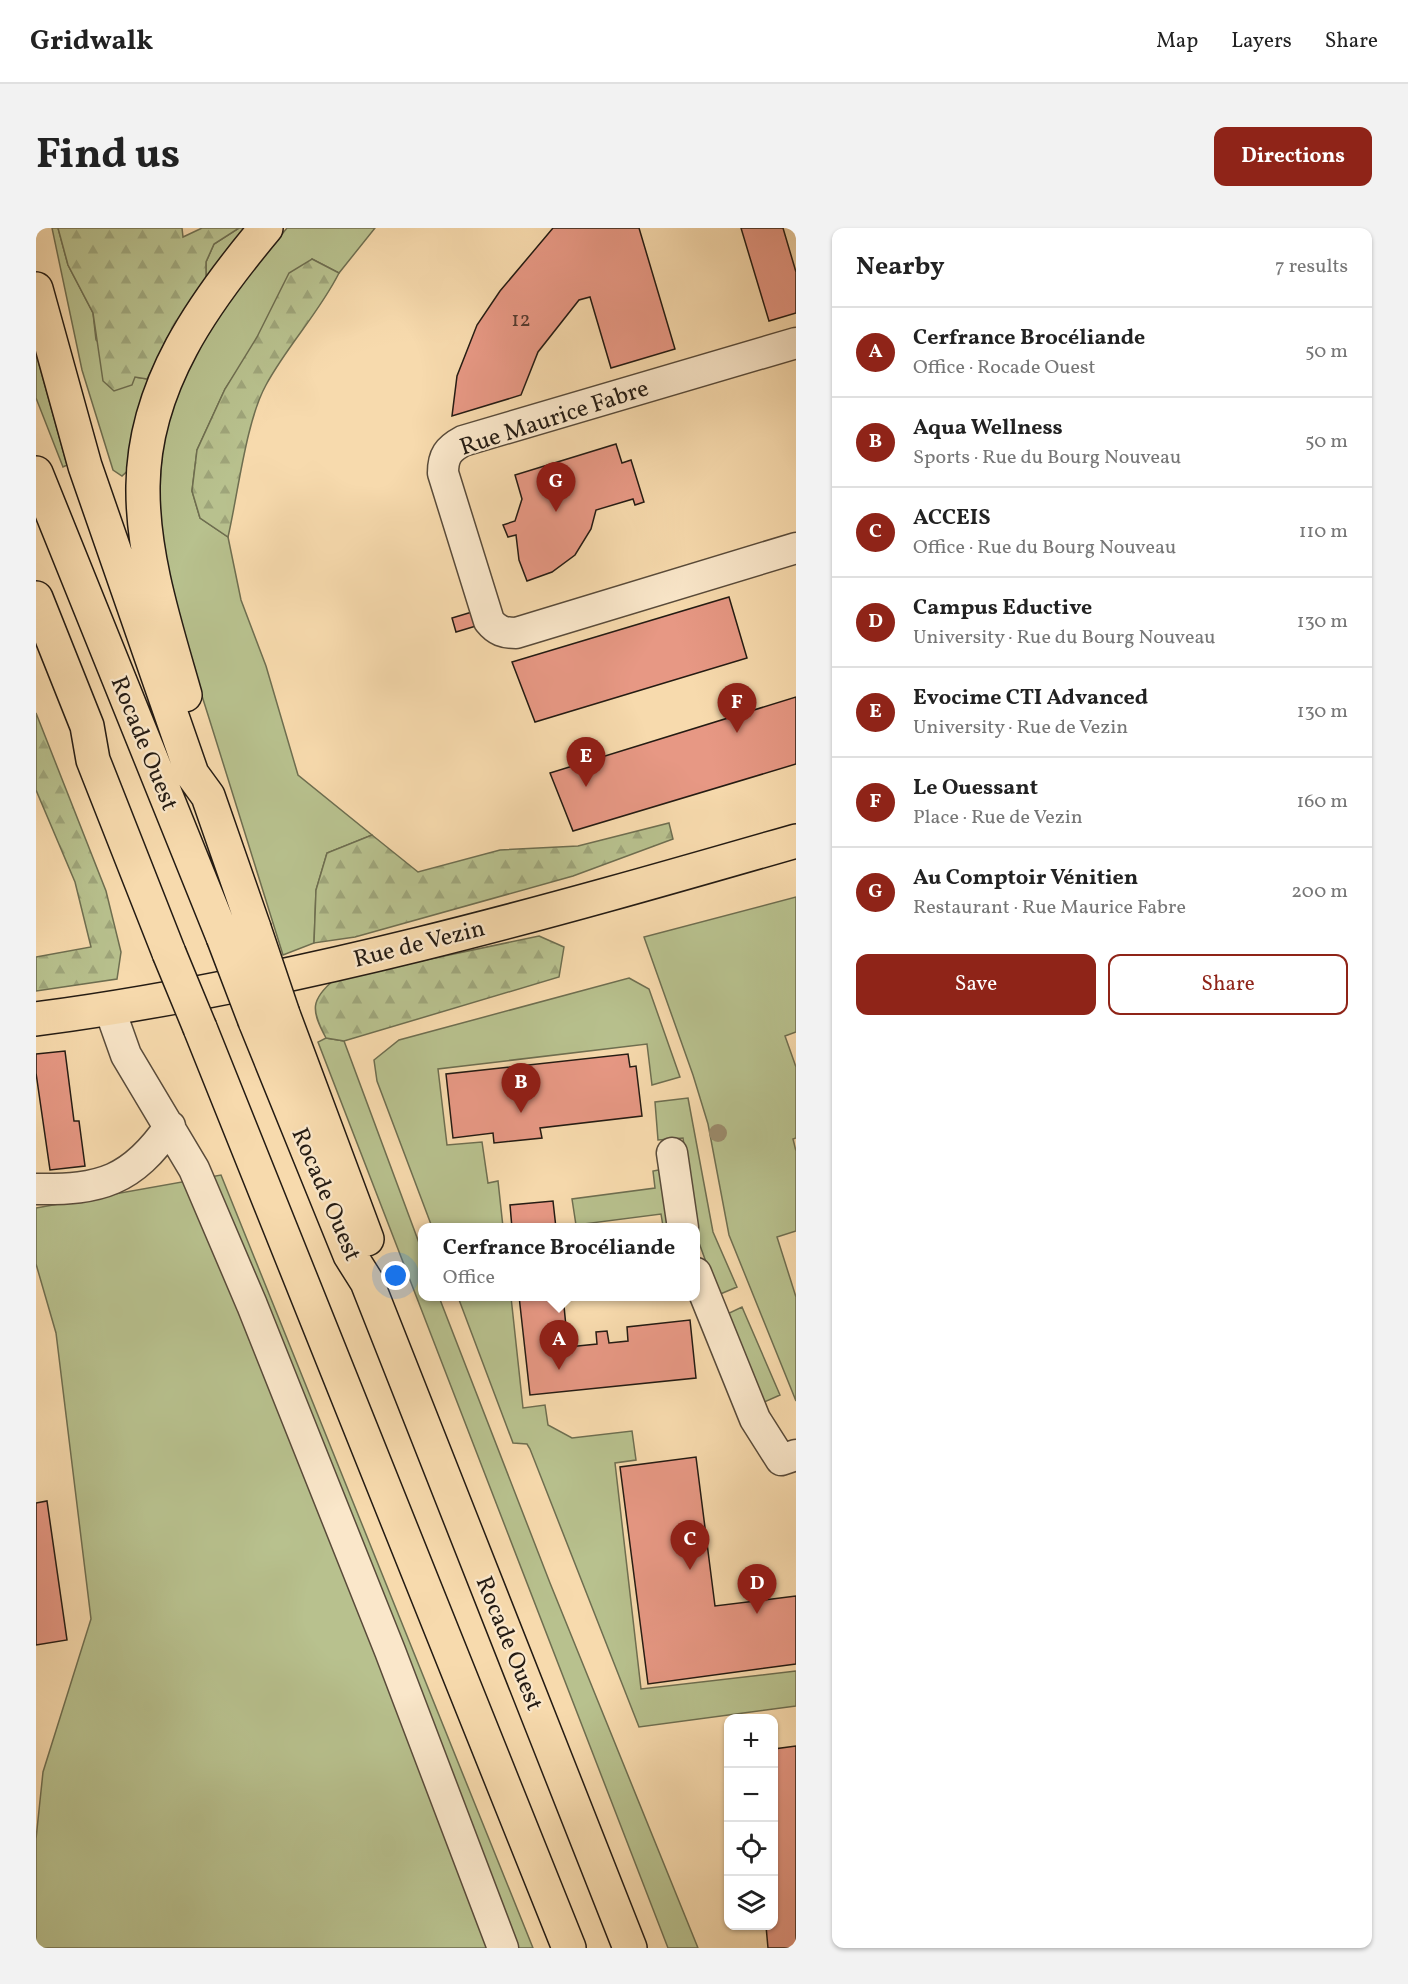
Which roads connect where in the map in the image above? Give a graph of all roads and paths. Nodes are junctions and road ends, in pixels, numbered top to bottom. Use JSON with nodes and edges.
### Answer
{"nodes":[{"id":1,"x":266,"y":228,"type":"edge"},
{"id":2,"x":36,"y":288,"type":"edge"},
{"id":3,"x":796,"y":343,"type":"edge"},
{"id":4,"x":36,"y":473,"type":"edge"},
{"id":5,"x":796,"y":548,"type":"edge"},
{"id":6,"x":36,"y":598,"type":"edge"},
{"id":7,"x":36,"y":653,"type":"edge"},
{"id":8,"x":93,"y":760,"type":"junction"},
{"id":9,"x":208,"y":796,"type":"junction"},
{"id":10,"x":796,"y":841,"type":"edge"},
{"id":11,"x":238,"y":933,"type":"junction"},
{"id":12,"x":110,"y":1010,"type":"junction"},
{"id":13,"x":36,"y":1019,"type":"edge"},
{"id":14,"x":170,"y":1126,"type":"junction"},
{"id":15,"x":672,"y":1153,"type":"dead end"},
{"id":16,"x":36,"y":1190,"type":"edge"},
{"id":17,"x":682,"y":1223,"type":"edge"},
{"id":18,"x":700,"y":1283,"type":"edge"},
{"id":19,"x":796,"y":1455,"type":"edge"},
{"id":20,"x":504,"y":1948,"type":"edge"},
{"id":21,"x":569,"y":1948,"type":"edge"},
{"id":22,"x":630,"y":1948,"type":"edge"}],
"edges":[{"from":1,"to":9,"type":"main road"},
{"from":2,"to":9,"type":"main road"},
{"from":3,"to":5,"type":"street","name":"Rue Maurice Fabre"},
{"from":4,"to":11,"type":"main road","name":"Rocade Ouest"},
{"from":6,"to":8,"type":"main road","name":"Rocade Ouest"},
{"from":7,"to":8,"type":"main road"},
{"from":8,"to":21,"type":"main road","name":"Rocade Ouest","bridge":true},
{"from":9,"to":11,"type":"main road"},
{"from":10,"to":12,"type":"main road","name":"Rue de Vezin"},
{"from":11,"to":22,"type":"main road","name":"Rocade Ouest","bridge":true},
{"from":12,"to":13,"type":"main road","name":"Rue de Vezin"},
{"from":12,"to":14,"type":"street"},
{"from":14,"to":16,"type":"street"},
{"from":14,"to":20,"type":"street"},
{"from":15,"to":17,"type":"street"},
{"from":18,"to":19,"type":"street"}]}
